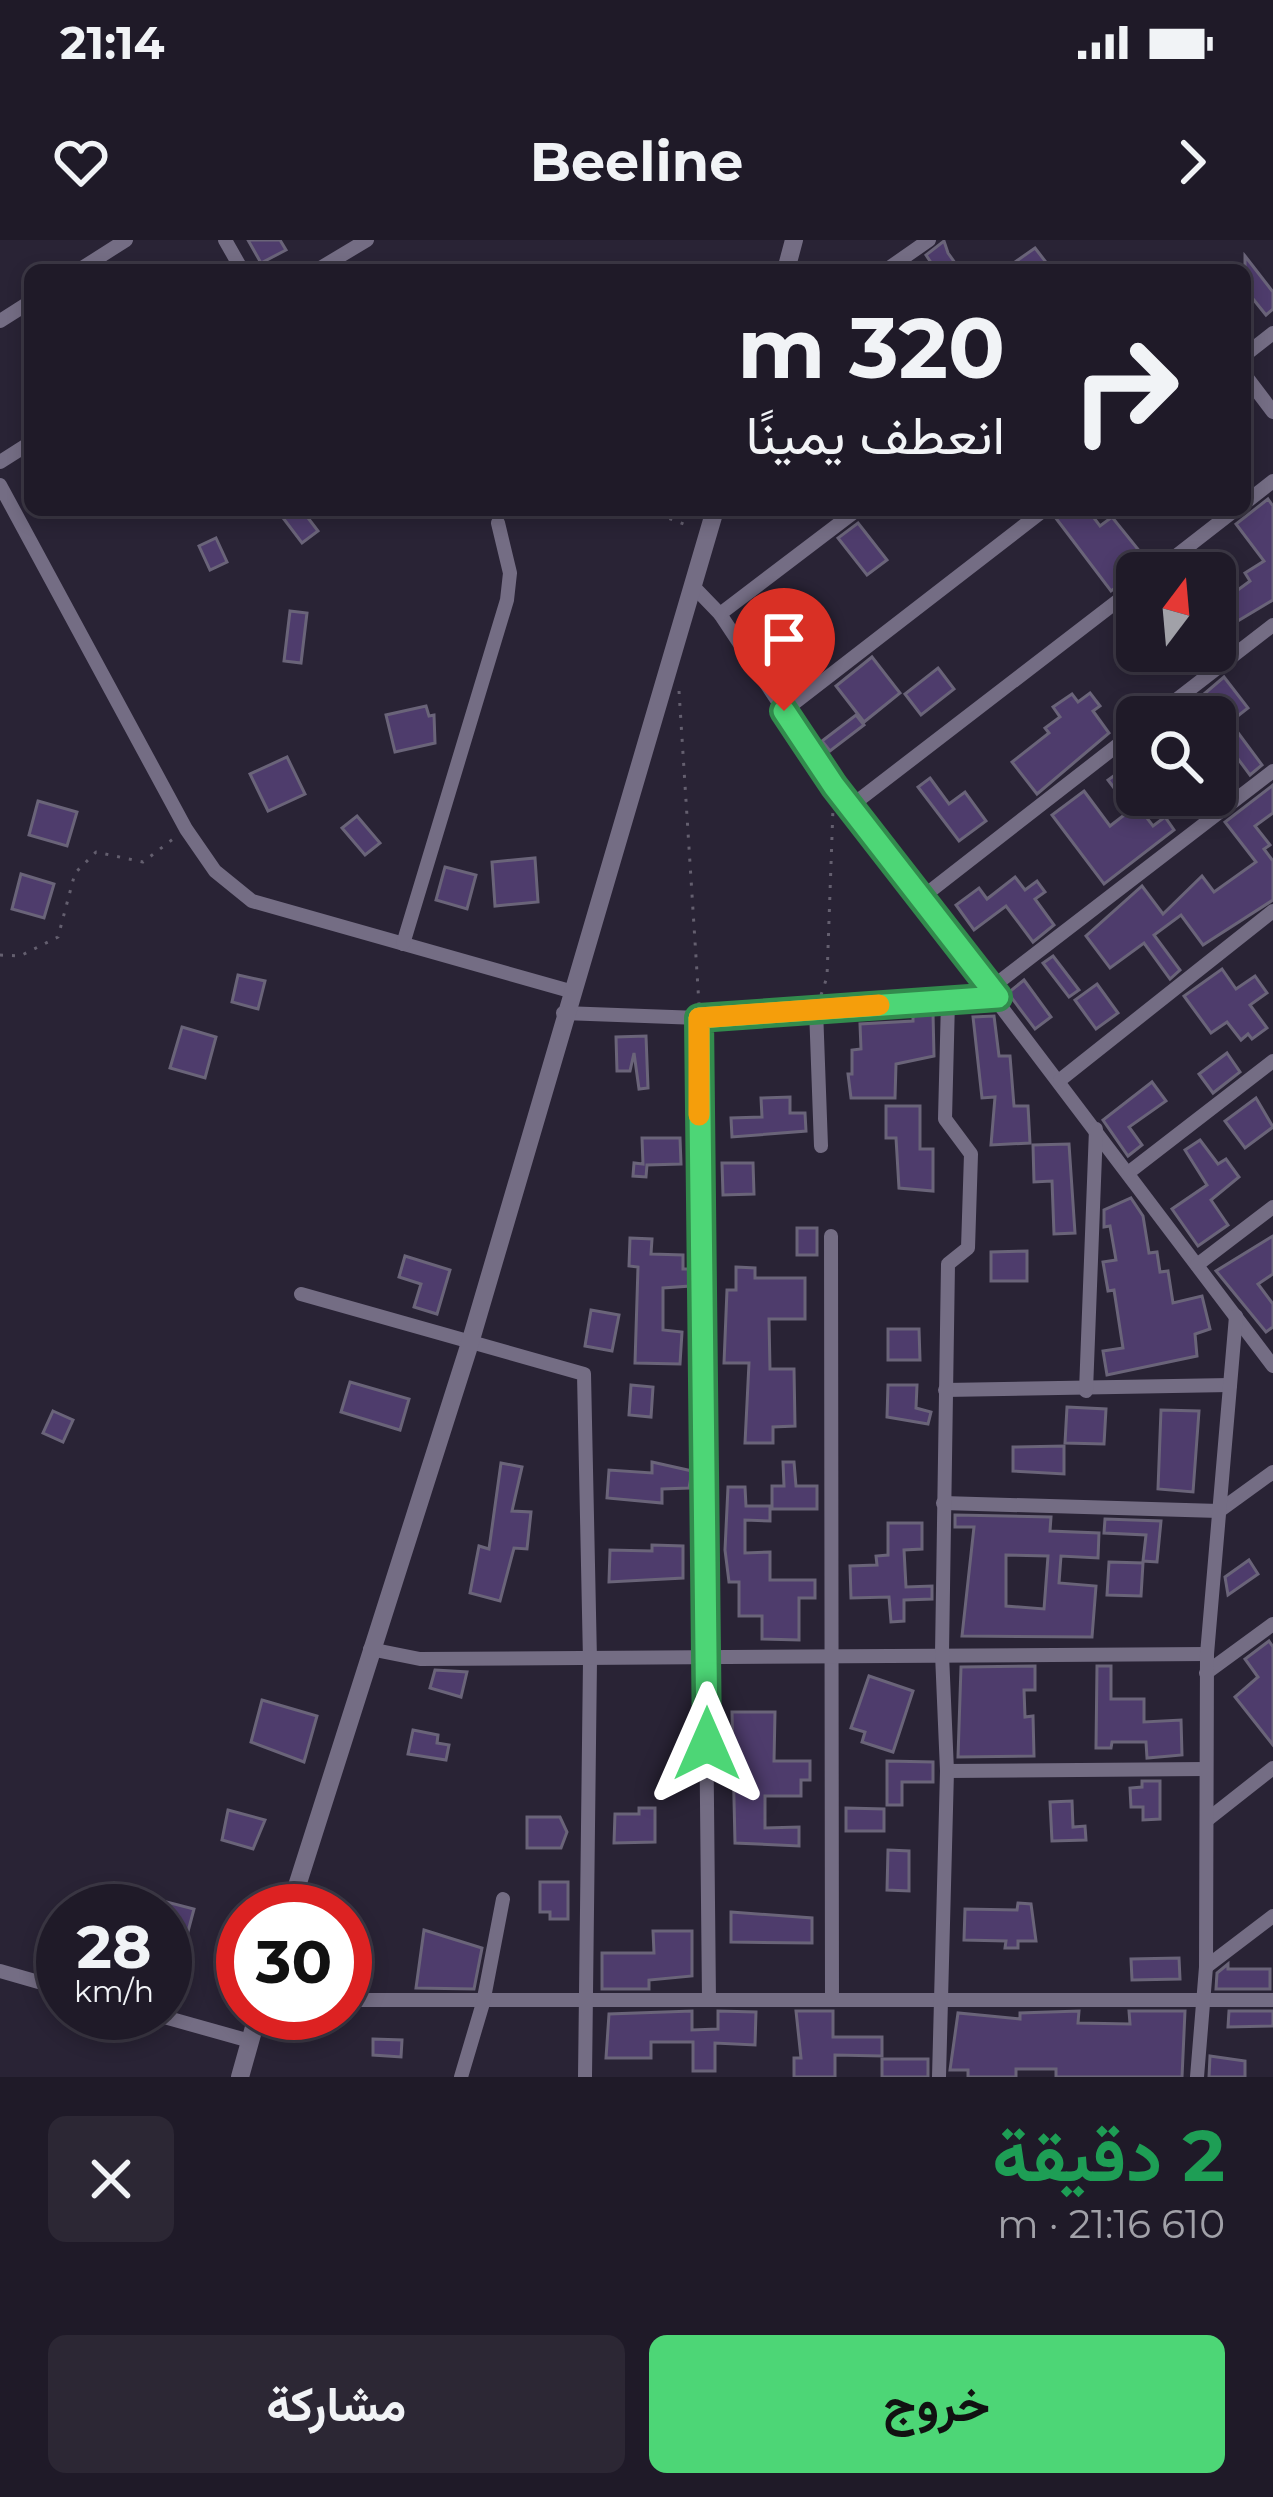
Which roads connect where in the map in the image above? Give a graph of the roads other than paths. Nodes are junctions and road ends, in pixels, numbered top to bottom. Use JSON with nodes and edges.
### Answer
{"nodes":[{"id":1,"x":126,"y":240,"type":"edge"},
{"id":2,"x":367,"y":240,"type":"edge"},
{"id":3,"x":929,"y":240,"type":"edge"},
{"id":4,"x":88,"y":264,"type":"edge"},
{"id":5,"x":327,"y":264,"type":"edge"},
{"id":6,"x":895,"y":264,"type":"edge"},
{"id":7,"x":1251,"y":383,"type":"edge"},
{"id":8,"x":1273,"y":412,"type":"edge"},
{"id":9,"x":0,"y":485,"type":"edge"},
{"id":10,"x":713,"y":516,"type":"edge"},
{"id":11,"x":849,"y":516,"type":"edge"},
{"id":12,"x":1036,"y":516,"type":"edge"},
{"id":13,"x":1227,"y":516,"type":"edge"},
{"id":14,"x":498,"y":523,"type":"dead end"},
{"id":15,"x":1181,"y":552,"type":"edge"},
{"id":16,"x":692,"y":585,"type":"junction"},
{"id":17,"x":1116,"y":602,"type":"edge"},
{"id":18,"x":720,"y":614,"type":"junction"},
{"id":19,"x":1273,"y":625,"type":"edge"},
{"id":20,"x":1181,"y":696,"type":"edge"},
{"id":21,"x":784,"y":711,"type":"junction"},
{"id":22,"x":1116,"y":746,"type":"edge"},
{"id":23,"x":1273,"y":771,"type":"edge"},
{"id":24,"x":851,"y":806,"type":"junction"},
{"id":25,"x":920,"y":899,"type":"junction"},
{"id":26,"x":1273,"y":911,"type":"edge"},
{"id":27,"x":404,"y":944,"type":"junction"},
{"id":28,"x":570,"y":991,"type":"junction"},
{"id":29,"x":994,"y":993,"type":"junction"},
{"id":30,"x":948,"y":1000,"type":"junction"},
{"id":31,"x":817,"y":1009,"type":"junction"},
{"id":32,"x":563,"y":1013,"type":"junction"},
{"id":33,"x":699,"y":1018,"type":"junction"},
{"id":34,"x":1273,"y":1061,"type":"edge"},
{"id":35,"x":1060,"y":1080,"type":"junction"},
{"id":36,"x":1096,"y":1129,"type":"junction"},
{"id":37,"x":820,"y":1146,"type":"dead end"},
{"id":38,"x":1129,"y":1173,"type":"junction"},
{"id":39,"x":1273,"y":1207,"type":"edge"},
{"id":40,"x":831,"y":1236,"type":"dead end"},
{"id":41,"x":1197,"y":1265,"type":"junction"},
{"id":42,"x":301,"y":1294,"type":"dead end"},
{"id":43,"x":1236,"y":1316,"type":"junction"},
{"id":44,"x":470,"y":1343,"type":"junction"},
{"id":45,"x":1270,"y":1356,"type":"edge"},
{"id":46,"x":1230,"y":1385,"type":"junction"},
{"id":47,"x":945,"y":1390,"type":"junction"},
{"id":48,"x":1086,"y":1391,"type":"junction"},
{"id":49,"x":1273,"y":1472,"type":"edge"},
{"id":50,"x":943,"y":1502,"type":"junction"},
{"id":51,"x":1219,"y":1511,"type":"junction"},
{"id":52,"x":1273,"y":1624,"type":"edge"},
{"id":53,"x":370,"y":1649,"type":"junction"},
{"id":54,"x":942,"y":1654,"type":"junction"},
{"id":55,"x":1207,"y":1654,"type":"junction"},
{"id":56,"x":832,"y":1657,"type":"junction"},
{"id":57,"x":706,"y":1659,"type":"junction"},
{"id":58,"x":590,"y":1660,"type":"junction"},
{"id":59,"x":1206,"y":1673,"type":"junction"},
{"id":60,"x":1273,"y":1768,"type":"edge"},
{"id":61,"x":1206,"y":1769,"type":"junction"},
{"id":62,"x":947,"y":1771,"type":"junction"},
{"id":63,"x":1207,"y":1820,"type":"junction"},
{"id":64,"x":297,"y":1884,"type":"edge"},
{"id":65,"x":503,"y":1899,"type":"dead end"},
{"id":66,"x":1273,"y":1916,"type":"edge"},
{"id":67,"x":1206,"y":1967,"type":"junction"},
{"id":68,"x":0,"y":1971,"type":"edge"},
{"id":69,"x":36,"y":1981,"type":"edge"},
{"id":70,"x":584,"y":2000,"type":"junction"},
{"id":71,"x":709,"y":2000,"type":"junction"},
{"id":72,"x":832,"y":2000,"type":"junction"},
{"id":73,"x":939,"y":2000,"type":"junction"},
{"id":74,"x":1204,"y":2000,"type":"junction"},
{"id":75,"x":1273,"y":2000,"type":"edge"},
{"id":76,"x":372,"y":2001,"type":"edge"},
{"id":77,"x":483,"y":2003,"type":"junction"},
{"id":78,"x":192,"y":2025,"type":"edge"},
{"id":79,"x":250,"y":2041,"type":"joint"},
{"id":80,"x":240,"y":2077,"type":"edge"},
{"id":81,"x":461,"y":2077,"type":"edge"},
{"id":82,"x":585,"y":2077,"type":"edge"},
{"id":83,"x":939,"y":2077,"type":"edge"},
{"id":84,"x":1198,"y":2077,"type":"edge"}],
"edges":[{"from":1,"to":4,"type":"street"},
{"from":2,"to":5,"type":"street"},
{"from":3,"to":6,"type":"street"},
{"from":7,"to":8,"type":"street"},
{"from":9,"to":27,"type":"street"},
{"from":10,"to":16,"type":"street"},
{"from":11,"to":18,"type":"street"},
{"from":12,"to":21,"type":"street"},
{"from":13,"to":15,"type":"street"},
{"from":14,"to":27,"type":"street"},
{"from":16,"to":18,"type":"street"},
{"from":16,"to":28,"type":"street"},
{"from":17,"to":24,"type":"street"},
{"from":18,"to":21,"type":"street"},
{"from":19,"to":20,"type":"street"},
{"from":21,"to":24,"type":"street"},
{"from":22,"to":25,"type":"street"},
{"from":23,"to":29,"type":"street"},
{"from":24,"to":25,"type":"street"},
{"from":25,"to":29,"type":"street"},
{"from":26,"to":35,"type":"street"},
{"from":27,"to":28,"type":"street"},
{"from":28,"to":32,"type":"street"},
{"from":29,"to":30,"type":"street"},
{"from":29,"to":35,"type":"street"},
{"from":30,"to":31,"type":"street"},
{"from":30,"to":47,"type":"street"},
{"from":31,"to":33,"type":"street"},
{"from":31,"to":37,"type":"street"},
{"from":32,"to":33,"type":"street"},
{"from":32,"to":44,"type":"street"},
{"from":33,"to":57,"type":"street"},
{"from":34,"to":38,"type":"street"},
{"from":35,"to":36,"type":"street"},
{"from":36,"to":38,"type":"street"},
{"from":36,"to":48,"type":"street"},
{"from":38,"to":41,"type":"street"},
{"from":39,"to":41,"type":"street"},
{"from":40,"to":56,"type":"street"},
{"from":41,"to":43,"type":"street"},
{"from":42,"to":44,"type":"street"},
{"from":43,"to":45,"type":"street"},
{"from":43,"to":46,"type":"street"},
{"from":44,"to":53,"type":"street"},
{"from":44,"to":58,"type":"street"},
{"from":46,"to":48,"type":"street"},
{"from":46,"to":51,"type":"street"},
{"from":47,"to":48,"type":"street"},
{"from":47,"to":50,"type":"street"},
{"from":49,"to":51,"type":"street"},
{"from":50,"to":51,"type":"street"},
{"from":50,"to":54,"type":"street"},
{"from":51,"to":55,"type":"street"},
{"from":52,"to":59,"type":"street"},
{"from":53,"to":58,"type":"street"},
{"from":53,"to":64,"type":"street"},
{"from":54,"to":55,"type":"street"},
{"from":54,"to":56,"type":"street"},
{"from":54,"to":62,"type":"street"},
{"from":55,"to":59,"type":"street"},
{"from":56,"to":57,"type":"street"},
{"from":56,"to":72,"type":"street"},
{"from":57,"to":58,"type":"street"},
{"from":57,"to":71,"type":"street"},
{"from":58,"to":70,"type":"street"},
{"from":59,"to":61,"type":"street"},
{"from":60,"to":63,"type":"street"},
{"from":61,"to":62,"type":"street"},
{"from":61,"to":63,"type":"street"},
{"from":62,"to":73,"type":"street"},
{"from":63,"to":67,"type":"street"},
{"from":65,"to":77,"type":"street"},
{"from":66,"to":67,"type":"street"},
{"from":67,"to":74,"type":"street"},
{"from":68,"to":69,"type":"street"},
{"from":70,"to":71,"type":"street"},
{"from":70,"to":77,"type":"street"},
{"from":70,"to":82,"type":"street"},
{"from":71,"to":72,"type":"street"},
{"from":72,"to":73,"type":"street"},
{"from":73,"to":74,"type":"street"},
{"from":73,"to":83,"type":"street"},
{"from":74,"to":75,"type":"street"},
{"from":74,"to":84,"type":"street"},
{"from":76,"to":77,"type":"street"},
{"from":77,"to":81,"type":"street"},
{"from":78,"to":79,"type":"street"},
{"from":79,"to":80,"type":"street"}]}
